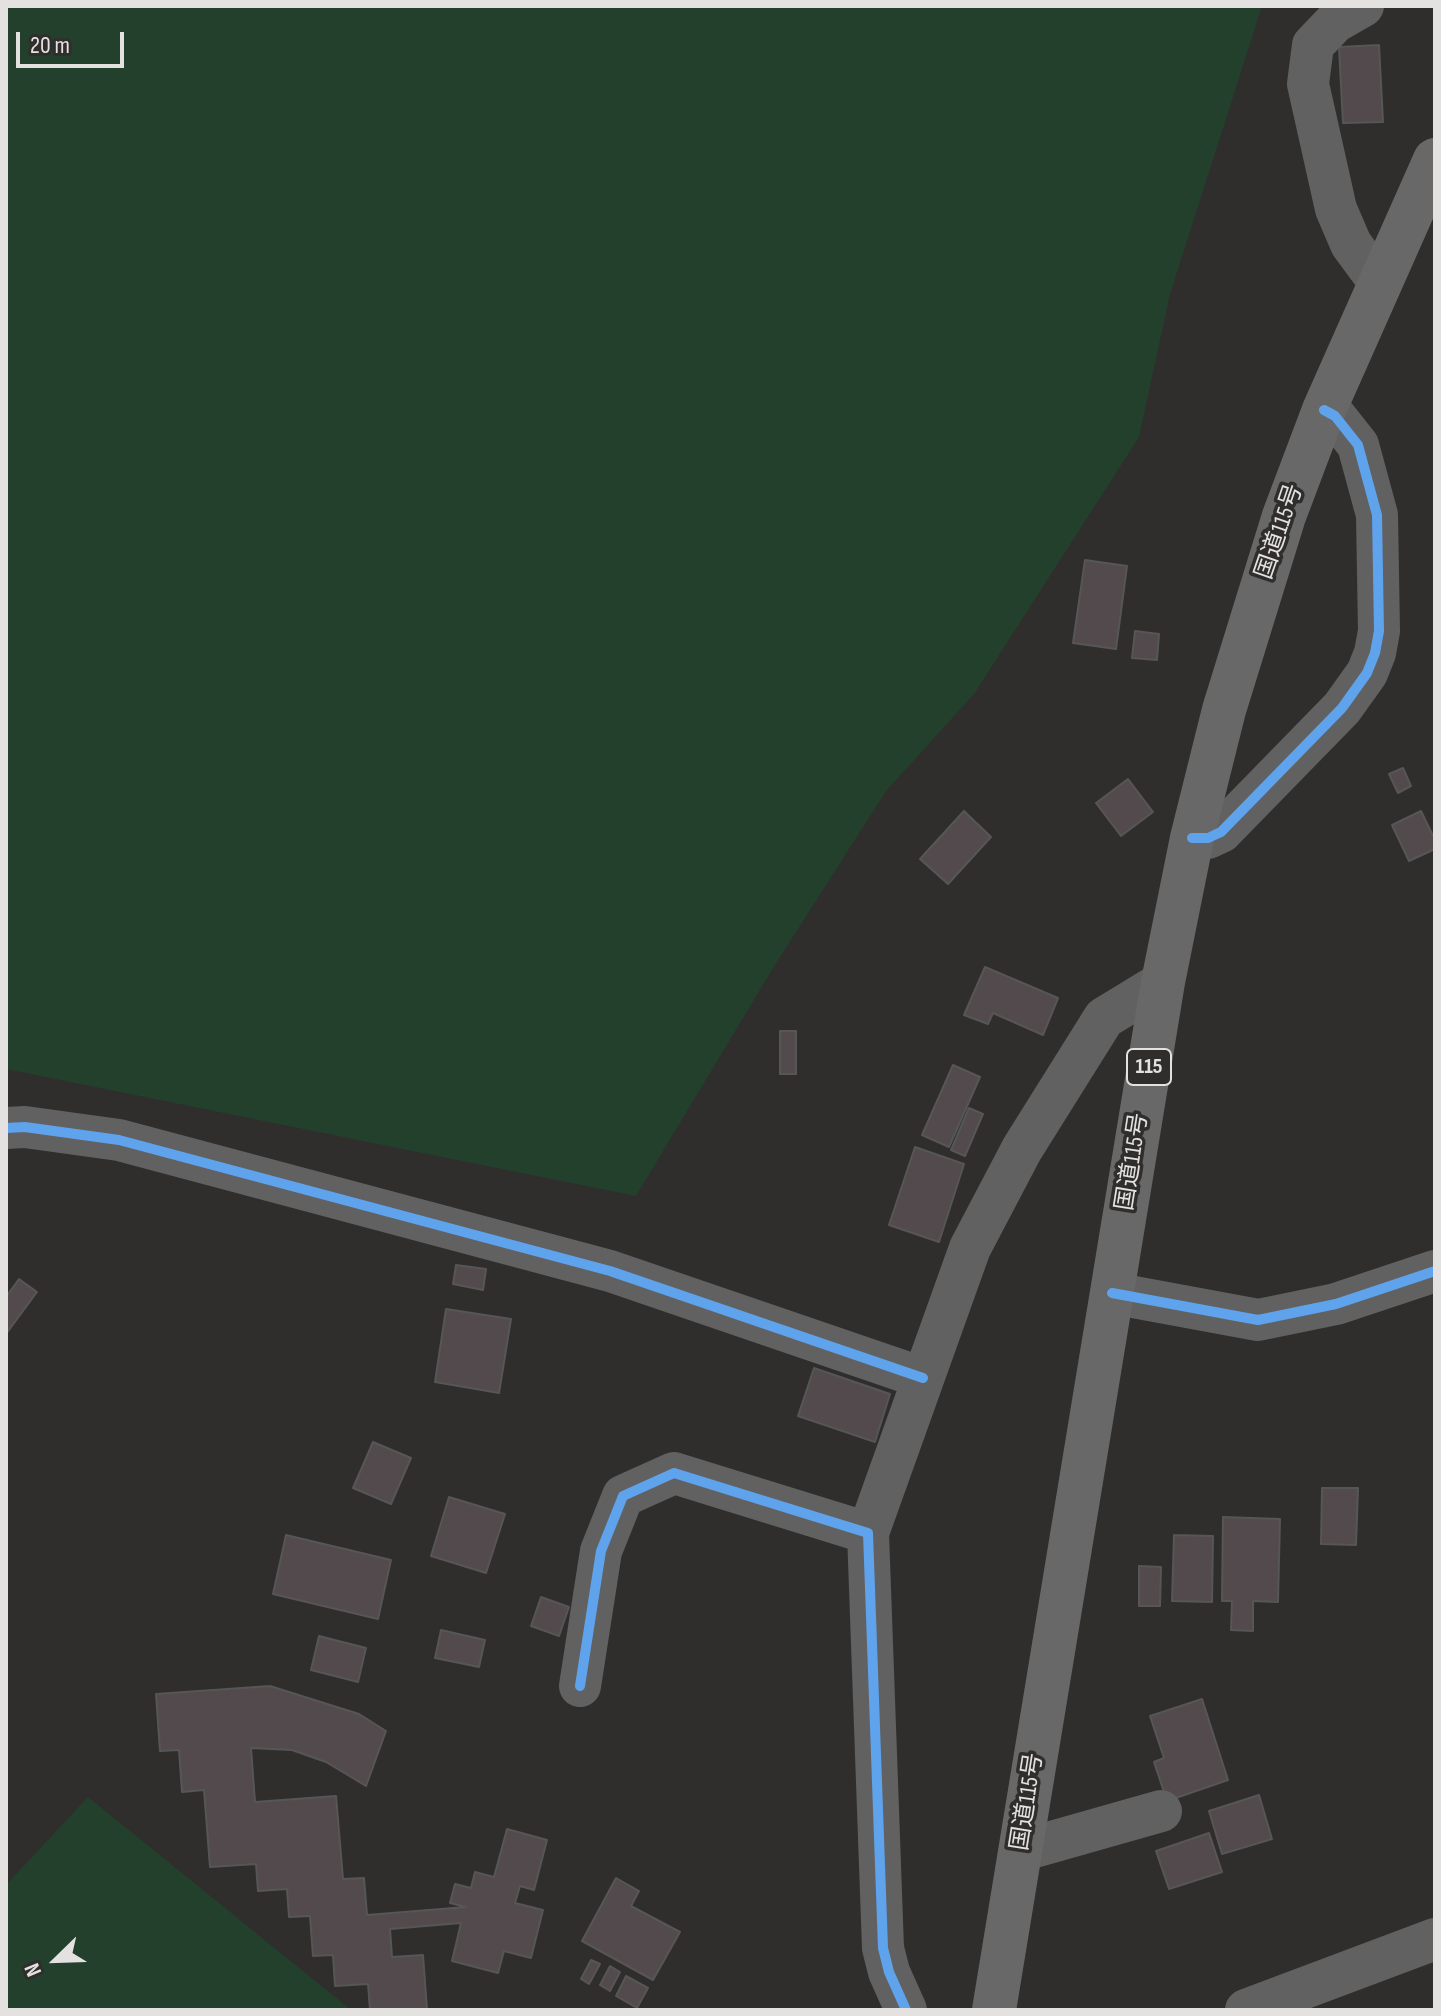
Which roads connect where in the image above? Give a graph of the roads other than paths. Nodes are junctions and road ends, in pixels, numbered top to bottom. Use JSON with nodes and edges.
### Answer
{"nodes":[{"id":1,"x":1363,"y":6,"type":"edge"},
{"id":2,"x":1435,"y":160,"type":"edge"},
{"id":3,"x":1379,"y":282,"type":"junction"},
{"id":4,"x":1324,"y":410,"type":"junction"},
{"id":5,"x":1192,"y":838,"type":"junction"},
{"id":6,"x":1163,"y":982,"type":"junction"},
{"id":7,"x":6,"y":1128,"type":"edge"},
{"id":8,"x":1435,"y":1271,"type":"edge"},
{"id":9,"x":1112,"y":1293,"type":"junction"},
{"id":10,"x":923,"y":1378,"type":"junction"},
{"id":11,"x":868,"y":1533,"type":"junction"},
{"id":12,"x":580,"y":1686,"type":"dead end"},
{"id":13,"x":1161,"y":1811,"type":"dead end"},
{"id":14,"x":1020,"y":1851,"type":"junction"},
{"id":15,"x":1435,"y":1939,"type":"edge"},
{"id":16,"x":906,"y":2010,"type":"edge"},
{"id":17,"x":994,"y":2010,"type":"edge"},
{"id":18,"x":1246,"y":2010,"type":"edge"}],
"edges":[{"from":1,"to":3,"type":"street"},
{"from":2,"to":3,"type":"highway","name":"国道115号","number":"115"},
{"from":3,"to":4,"type":"highway","name":"国道115号","number":"115"},
{"from":4,"to":5,"type":"highway","name":"国道115号","number":"115"},
{"from":4,"to":5,"type":"street"},
{"from":5,"to":6,"type":"highway","name":"国道115号","number":"115"},
{"from":6,"to":9,"type":"highway","name":"国道115号","number":"115"},
{"from":6,"to":10,"type":"street"},
{"from":7,"to":10,"type":"street"},
{"from":8,"to":9,"type":"street"},
{"from":9,"to":14,"type":"highway","name":"国道115号","number":"115"},
{"from":10,"to":11,"type":"street"},
{"from":11,"to":12,"type":"street"},
{"from":11,"to":16,"type":"street"},
{"from":13,"to":14,"type":"street"},
{"from":14,"to":17,"type":"highway","name":"国道115号","number":"115"},
{"from":15,"to":18,"type":"street"}]}
